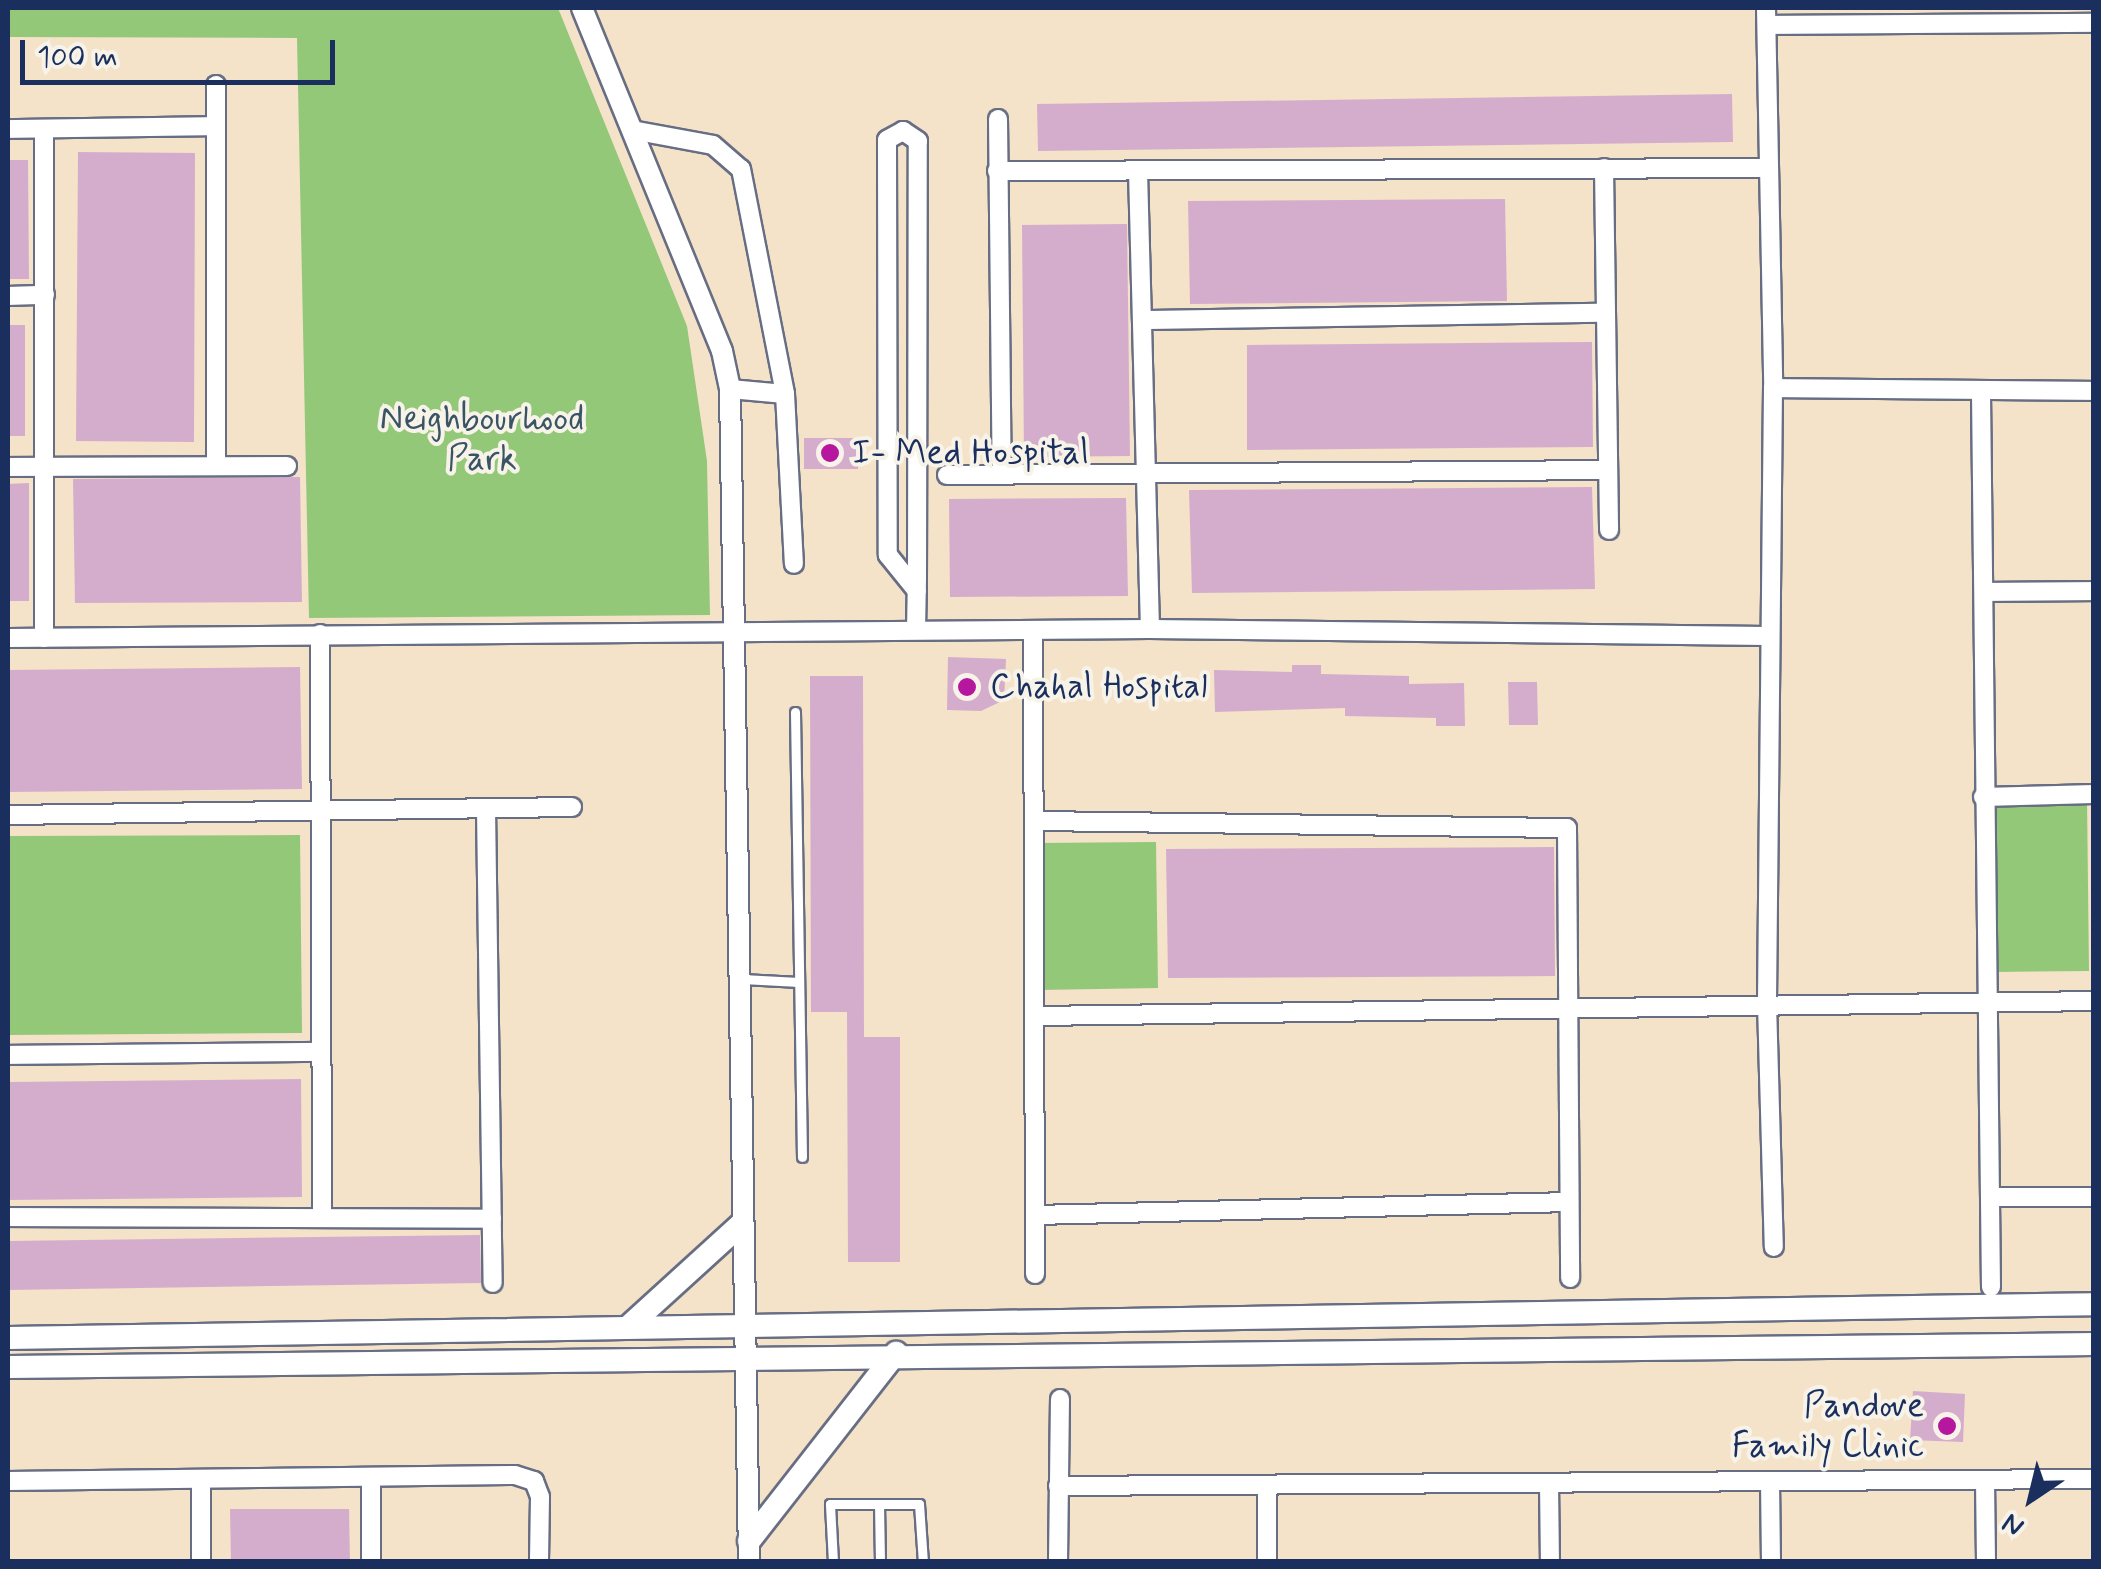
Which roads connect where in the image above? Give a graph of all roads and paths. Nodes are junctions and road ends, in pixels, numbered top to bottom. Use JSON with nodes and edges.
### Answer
{"nodes":[{"id":1,"x":582,"y":8,"type":"edge"},
{"id":2,"x":1767,"y":16,"type":"edge"},
{"id":3,"x":2094,"y":23,"type":"edge"},
{"id":4,"x":216,"y":84,"type":"dead end"},
{"id":5,"x":998,"y":119,"type":"dead end"},
{"id":6,"x":215,"y":126,"type":"junction"},
{"id":7,"x":8,"y":129,"type":"edge"},
{"id":8,"x":44,"y":129,"type":"junction"},
{"id":9,"x":632,"y":130,"type":"junction"},
{"id":10,"x":1604,"y":168,"type":"junction"},
{"id":11,"x":1767,"y":168,"type":"junction"},
{"id":12,"x":996,"y":171,"type":"junction"},
{"id":13,"x":1138,"y":171,"type":"junction"},
{"id":14,"x":8,"y":296,"type":"edge"},
{"id":15,"x":45,"y":296,"type":"junction"},
{"id":16,"x":1606,"y":313,"type":"junction"},
{"id":17,"x":1142,"y":320,"type":"junction"},
{"id":18,"x":1774,"y":388,"type":"junction"},
{"id":19,"x":730,"y":389,"type":"junction"},
{"id":20,"x":2094,"y":391,"type":"edge"},
{"id":21,"x":1981,"y":393,"type":"junction"},
{"id":22,"x":785,"y":394,"type":"junction"},
{"id":23,"x":216,"y":466,"type":"junction"},
{"id":24,"x":286,"y":466,"type":"dead end"},
{"id":25,"x":8,"y":467,"type":"edge"},
{"id":26,"x":46,"y":467,"type":"junction"},
{"id":27,"x":1608,"y":470,"type":"junction"},
{"id":28,"x":1146,"y":472,"type":"junction"},
{"id":29,"x":1002,"y":474,"type":"junction"},
{"id":30,"x":948,"y":475,"type":"dead end"},
{"id":31,"x":1609,"y":530,"type":"dead end"},
{"id":32,"x":794,"y":564,"type":"dead end"},
{"id":33,"x":917,"y":590,"type":"junction"},
{"id":34,"x":2094,"y":591,"type":"edge"},
{"id":35,"x":1986,"y":592,"type":"junction"},
{"id":36,"x":1150,"y":629,"type":"junction"},
{"id":37,"x":916,"y":630,"type":"junction"},
{"id":38,"x":1033,"y":630,"type":"junction"},
{"id":39,"x":738,"y":632,"type":"junction"},
{"id":40,"x":320,"y":634,"type":"junction"},
{"id":41,"x":1767,"y":636,"type":"junction"},
{"id":42,"x":8,"y":638,"type":"edge"},
{"id":43,"x":44,"y":638,"type":"junction"},
{"id":44,"x":795,"y":712,"type":"dead end"},
{"id":45,"x":2094,"y":794,"type":"edge"},
{"id":46,"x":1983,"y":797,"type":"junction"},
{"id":47,"x":486,"y":808,"type":"junction"},
{"id":48,"x":572,"y":808,"type":"dead end"},
{"id":49,"x":321,"y":810,"type":"junction"},
{"id":50,"x":8,"y":815,"type":"edge"},
{"id":51,"x":1036,"y":821,"type":"junction"},
{"id":52,"x":739,"y":979,"type":"junction"},
{"id":53,"x":799,"y":982,"type":"junction"},
{"id":54,"x":1987,"y":1001,"type":"junction"},
{"id":55,"x":2094,"y":1002,"type":"edge"},
{"id":56,"x":1768,"y":1003,"type":"junction"},
{"id":57,"x":1568,"y":1006,"type":"junction"},
{"id":58,"x":1036,"y":1016,"type":"junction"},
{"id":59,"x":320,"y":1052,"type":"junction"},
{"id":60,"x":8,"y":1055,"type":"edge"},
{"id":61,"x":802,"y":1156,"type":"dead end"},
{"id":62,"x":2094,"y":1196,"type":"edge"},
{"id":63,"x":1992,"y":1197,"type":"junction"},
{"id":64,"x":1569,"y":1202,"type":"junction"},
{"id":65,"x":1035,"y":1214,"type":"junction"},
{"id":66,"x":8,"y":1217,"type":"edge"},
{"id":67,"x":322,"y":1218,"type":"junction"},
{"id":68,"x":492,"y":1219,"type":"junction"},
{"id":69,"x":741,"y":1224,"type":"junction"},
{"id":70,"x":1774,"y":1247,"type":"dead end"},
{"id":71,"x":1035,"y":1274,"type":"dead end"},
{"id":72,"x":1570,"y":1278,"type":"dead end"},
{"id":73,"x":493,"y":1283,"type":"dead end"},
{"id":74,"x":1991,"y":1287,"type":"dead end"},
{"id":75,"x":2094,"y":1304,"type":"edge"},
{"id":76,"x":742,"y":1326,"type":"junction"},
{"id":77,"x":628,"y":1328,"type":"junction"},
{"id":78,"x":8,"y":1338,"type":"edge"},
{"id":79,"x":2094,"y":1344,"type":"edge"},
{"id":80,"x":896,"y":1353,"type":"junction"},
{"id":81,"x":742,"y":1355,"type":"junction"},
{"id":82,"x":8,"y":1367,"type":"edge"},
{"id":83,"x":1060,"y":1399,"type":"dead end"},
{"id":84,"x":371,"y":1477,"type":"junction"},
{"id":85,"x":201,"y":1479,"type":"junction"},
{"id":86,"x":1985,"y":1480,"type":"junction"},
{"id":87,"x":2094,"y":1480,"type":"edge"},
{"id":88,"x":8,"y":1481,"type":"edge"},
{"id":89,"x":1549,"y":1482,"type":"junction"},
{"id":90,"x":1770,"y":1482,"type":"junction"},
{"id":91,"x":1267,"y":1484,"type":"junction"},
{"id":92,"x":1058,"y":1486,"type":"junction"},
{"id":93,"x":879,"y":1504,"type":"junction"},
{"id":94,"x":749,"y":1551,"type":"edge"},
{"id":95,"x":201,"y":1562,"type":"edge"},
{"id":96,"x":371,"y":1562,"type":"edge"},
{"id":97,"x":540,"y":1562,"type":"edge"},
{"id":98,"x":833,"y":1562,"type":"edge"},
{"id":99,"x":880,"y":1562,"type":"edge"},
{"id":100,"x":923,"y":1562,"type":"edge"},
{"id":101,"x":1058,"y":1562,"type":"edge"},
{"id":102,"x":1268,"y":1562,"type":"edge"},
{"id":103,"x":1550,"y":1562,"type":"edge"},
{"id":104,"x":1771,"y":1562,"type":"edge"},
{"id":105,"x":1986,"y":1562,"type":"edge"}],
"edges":[{"from":1,"to":9,"type":"street"},
{"from":2,"to":3,"type":"street"},
{"from":2,"to":11,"type":"street"},
{"from":4,"to":6,"type":"street"},
{"from":5,"to":12,"type":"street"},
{"from":6,"to":8,"type":"street"},
{"from":6,"to":23,"type":"street"},
{"from":7,"to":8,"type":"street"},
{"from":8,"to":15,"type":"street"},
{"from":9,"to":19,"type":"street"},
{"from":9,"to":22,"type":"street"},
{"from":10,"to":11,"type":"street"},
{"from":10,"to":13,"type":"street"},
{"from":10,"to":16,"type":"street"},
{"from":11,"to":18,"type":"street"},
{"from":12,"to":13,"type":"street"},
{"from":12,"to":29,"type":"street"},
{"from":13,"to":17,"type":"street"},
{"from":14,"to":15,"type":"street"},
{"from":15,"to":26,"type":"street"},
{"from":16,"to":17,"type":"street"},
{"from":16,"to":27,"type":"street"},
{"from":17,"to":28,"type":"street"},
{"from":18,"to":21,"type":"street"},
{"from":18,"to":41,"type":"street"},
{"from":19,"to":22,"type":"street"},
{"from":19,"to":39,"type":"street"},
{"from":20,"to":21,"type":"street"},
{"from":21,"to":35,"type":"street"},
{"from":22,"to":32,"type":"street"},
{"from":23,"to":24,"type":"street"},
{"from":23,"to":26,"type":"street"},
{"from":25,"to":26,"type":"street"},
{"from":26,"to":43,"type":"street"},
{"from":27,"to":28,"type":"street"},
{"from":27,"to":31,"type":"street"},
{"from":28,"to":29,"type":"street"},
{"from":28,"to":36,"type":"street"},
{"from":29,"to":30,"type":"street"},
{"from":33,"to":33,"type":"street"},
{"from":33,"to":37,"type":"street"},
{"from":34,"to":35,"type":"street"},
{"from":35,"to":46,"type":"street"},
{"from":36,"to":38,"type":"street"},
{"from":36,"to":41,"type":"street"},
{"from":37,"to":38,"type":"street"},
{"from":37,"to":39,"type":"street"},
{"from":38,"to":51,"type":"street"},
{"from":39,"to":40,"type":"street"},
{"from":39,"to":52,"type":"street"},
{"from":40,"to":43,"type":"street"},
{"from":40,"to":49,"type":"street"},
{"from":41,"to":56,"type":"street"},
{"from":42,"to":43,"type":"street"},
{"from":44,"to":53,"type":"lane"},
{"from":45,"to":46,"type":"street"},
{"from":46,"to":54,"type":"street"},
{"from":47,"to":48,"type":"street"},
{"from":47,"to":49,"type":"street"},
{"from":47,"to":68,"type":"street"},
{"from":49,"to":50,"type":"street"},
{"from":49,"to":59,"type":"street"},
{"from":51,"to":57,"type":"street"},
{"from":51,"to":58,"type":"street"},
{"from":52,"to":53,"type":"lane"},
{"from":52,"to":69,"type":"street"},
{"from":53,"to":61,"type":"lane"},
{"from":54,"to":55,"type":"street"},
{"from":54,"to":56,"type":"street"},
{"from":54,"to":63,"type":"street"},
{"from":56,"to":57,"type":"street"},
{"from":56,"to":70,"type":"street"},
{"from":57,"to":58,"type":"street"},
{"from":57,"to":64,"type":"street"},
{"from":58,"to":65,"type":"street"},
{"from":59,"to":60,"type":"street"},
{"from":59,"to":67,"type":"street"},
{"from":62,"to":63,"type":"street"},
{"from":63,"to":74,"type":"street"},
{"from":64,"to":65,"type":"street"},
{"from":64,"to":72,"type":"street"},
{"from":65,"to":71,"type":"street"},
{"from":66,"to":67,"type":"street"},
{"from":67,"to":68,"type":"street"},
{"from":68,"to":73,"type":"street"},
{"from":69,"to":76,"type":"street"},
{"from":69,"to":77,"type":"main road"},
{"from":75,"to":76,"type":"main road"},
{"from":76,"to":77,"type":"main road"},
{"from":76,"to":81,"type":"street"},
{"from":77,"to":78,"type":"main road"},
{"from":79,"to":80,"type":"main road"},
{"from":80,"to":81,"type":"main road"},
{"from":80,"to":94,"type":"main road"},
{"from":81,"to":82,"type":"main road"},
{"from":81,"to":94,"type":"street"},
{"from":83,"to":92,"type":"street"},
{"from":84,"to":85,"type":"street"},
{"from":84,"to":96,"type":"street"},
{"from":84,"to":97,"type":"street"},
{"from":85,"to":88,"type":"street"},
{"from":85,"to":95,"type":"street"},
{"from":86,"to":87,"type":"street"},
{"from":86,"to":90,"type":"street"},
{"from":86,"to":105,"type":"street"},
{"from":89,"to":90,"type":"street"},
{"from":89,"to":91,"type":"street"},
{"from":89,"to":103,"type":"street"},
{"from":90,"to":104,"type":"street"},
{"from":91,"to":92,"type":"street"},
{"from":91,"to":102,"type":"street"},
{"from":92,"to":101,"type":"street"},
{"from":93,"to":98,"type":"lane"},
{"from":93,"to":99,"type":"lane"},
{"from":93,"to":100,"type":"lane"}]}
